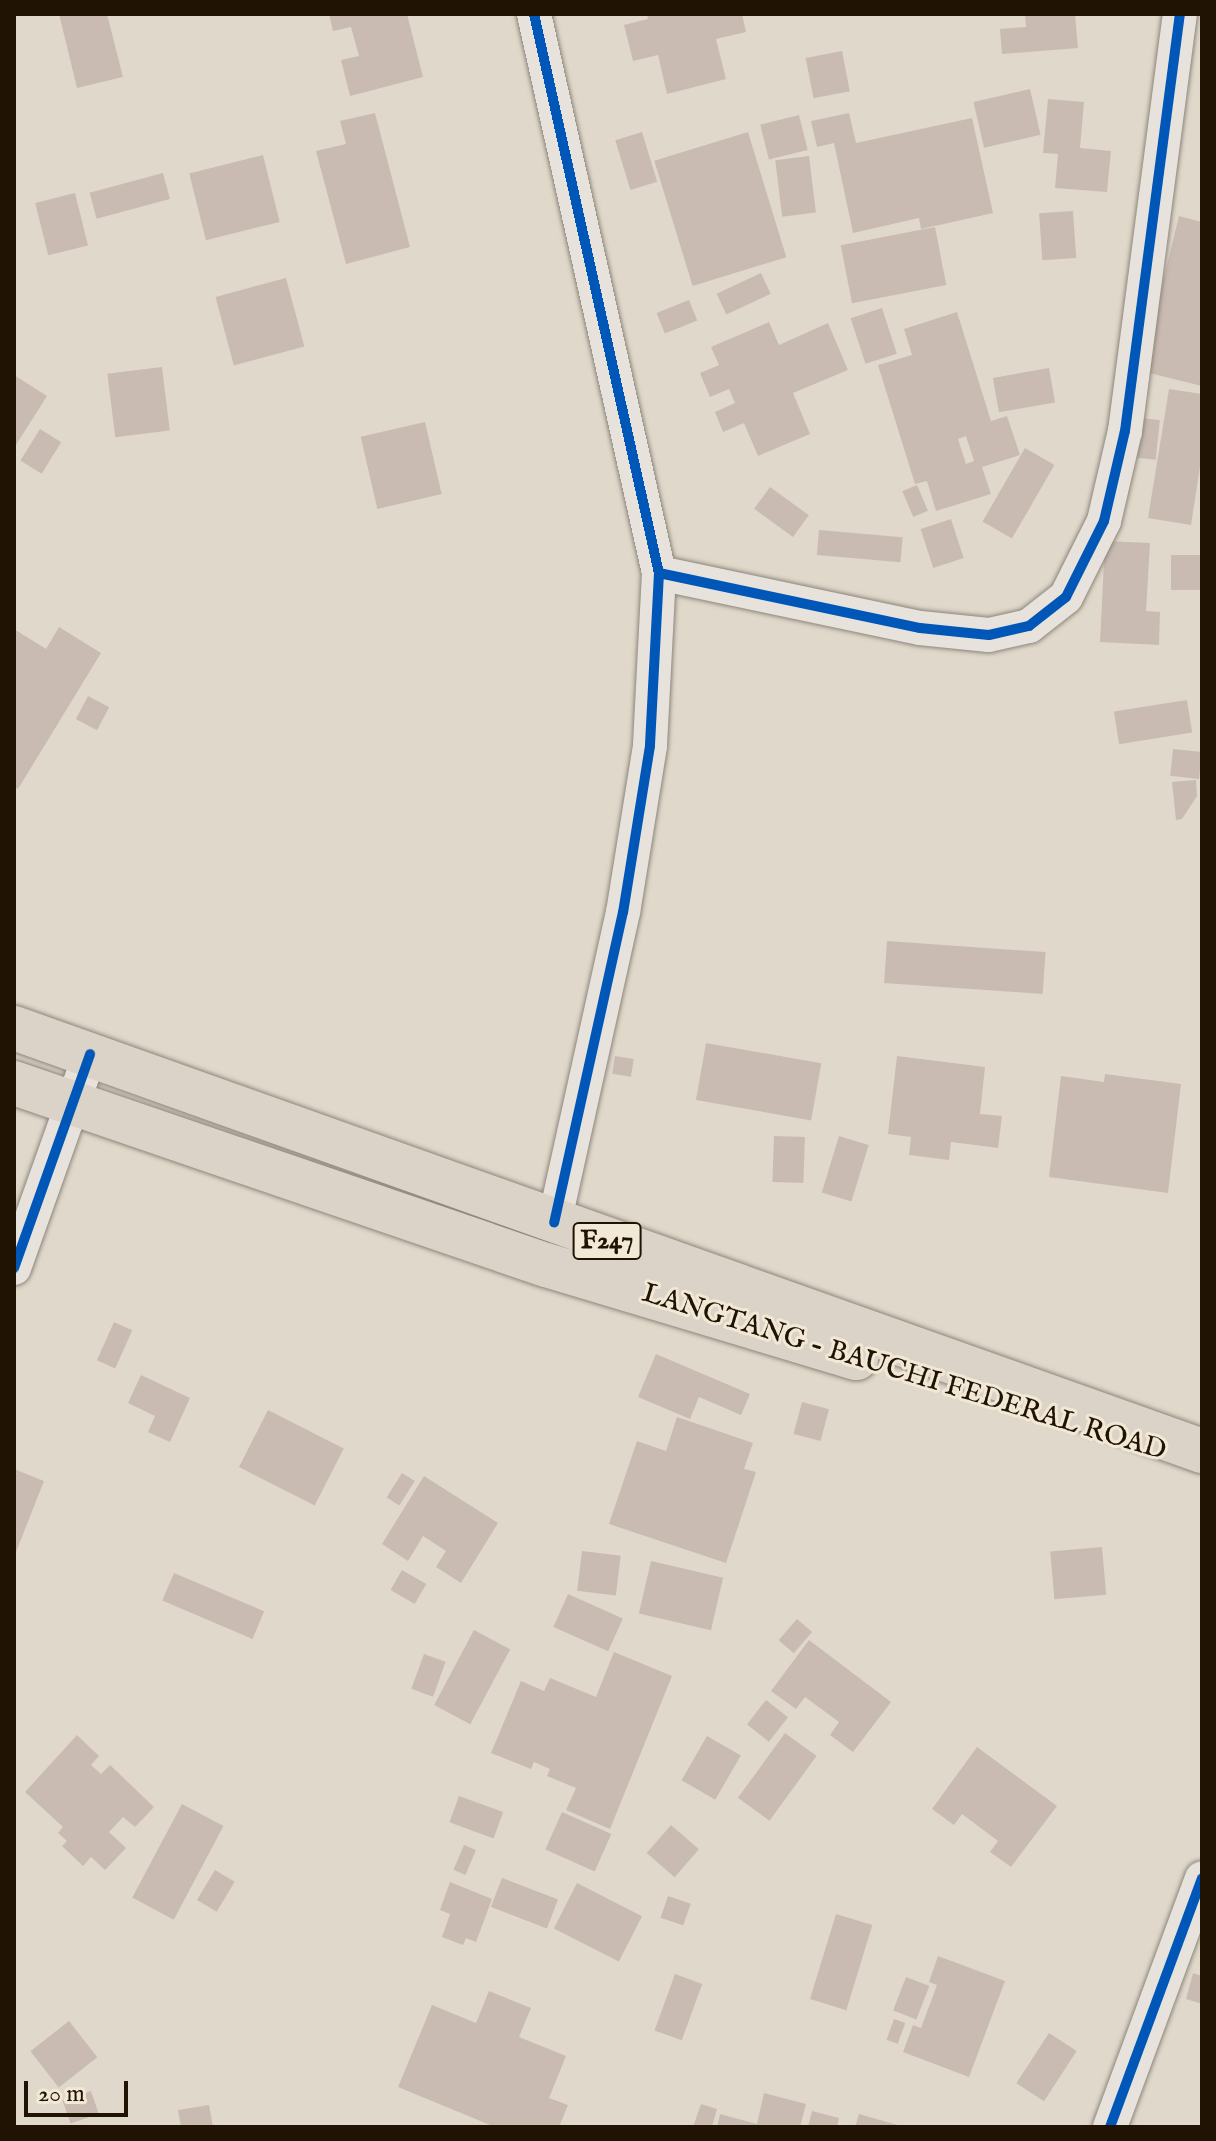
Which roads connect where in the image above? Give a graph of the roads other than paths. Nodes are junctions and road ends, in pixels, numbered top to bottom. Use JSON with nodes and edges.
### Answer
{"nodes":[{"id":1,"x":534,"y":14,"type":"edge"},
{"id":2,"x":1180,"y":14,"type":"edge"},
{"id":3,"x":659,"y":573,"type":"junction"},
{"id":4,"x":14,"y":1028,"type":"edge"},
{"id":5,"x":90,"y":1054,"type":"junction"},
{"id":6,"x":14,"y":1083,"type":"edge"},
{"id":7,"x":74,"y":1104,"type":"junction"},
{"id":8,"x":554,"y":1222,"type":"junction"},
{"id":9,"x":14,"y":1268,"type":"edge"},
{"id":10,"x":1202,"y":1451,"type":"edge"},
{"id":11,"x":1202,"y":1462,"type":"edge"},
{"id":12,"x":1202,"y":1878,"type":"edge"},
{"id":13,"x":1110,"y":2127,"type":"edge"}],
"edges":[{"from":1,"to":3,"type":"street"},
{"from":2,"to":3,"type":"street"},
{"from":3,"to":8,"type":"street"},
{"from":4,"to":5,"type":"main road","name":"LANGTANG - BAUCHI FEDERAL ROAD","number":"F247"},
{"from":5,"to":7,"type":"street"},
{"from":5,"to":8,"type":"main road","name":"LANGTANG - BAUCHI FEDERAL ROAD","number":"F247"},
{"from":6,"to":7,"type":"main road","name":"LANGTANG - BAUCHI FEDERAL ROAD","number":"F247"},
{"from":7,"to":9,"type":"street"},
{"from":7,"to":11,"type":"main road","name":"LANGTANG - BAUCHI FEDERAL ROAD","number":"F247"},
{"from":8,"to":10,"type":"main road","name":"LANGTANG - BAUCHI FEDERAL ROAD","number":"F247"},
{"from":12,"to":13,"type":"street"}]}
